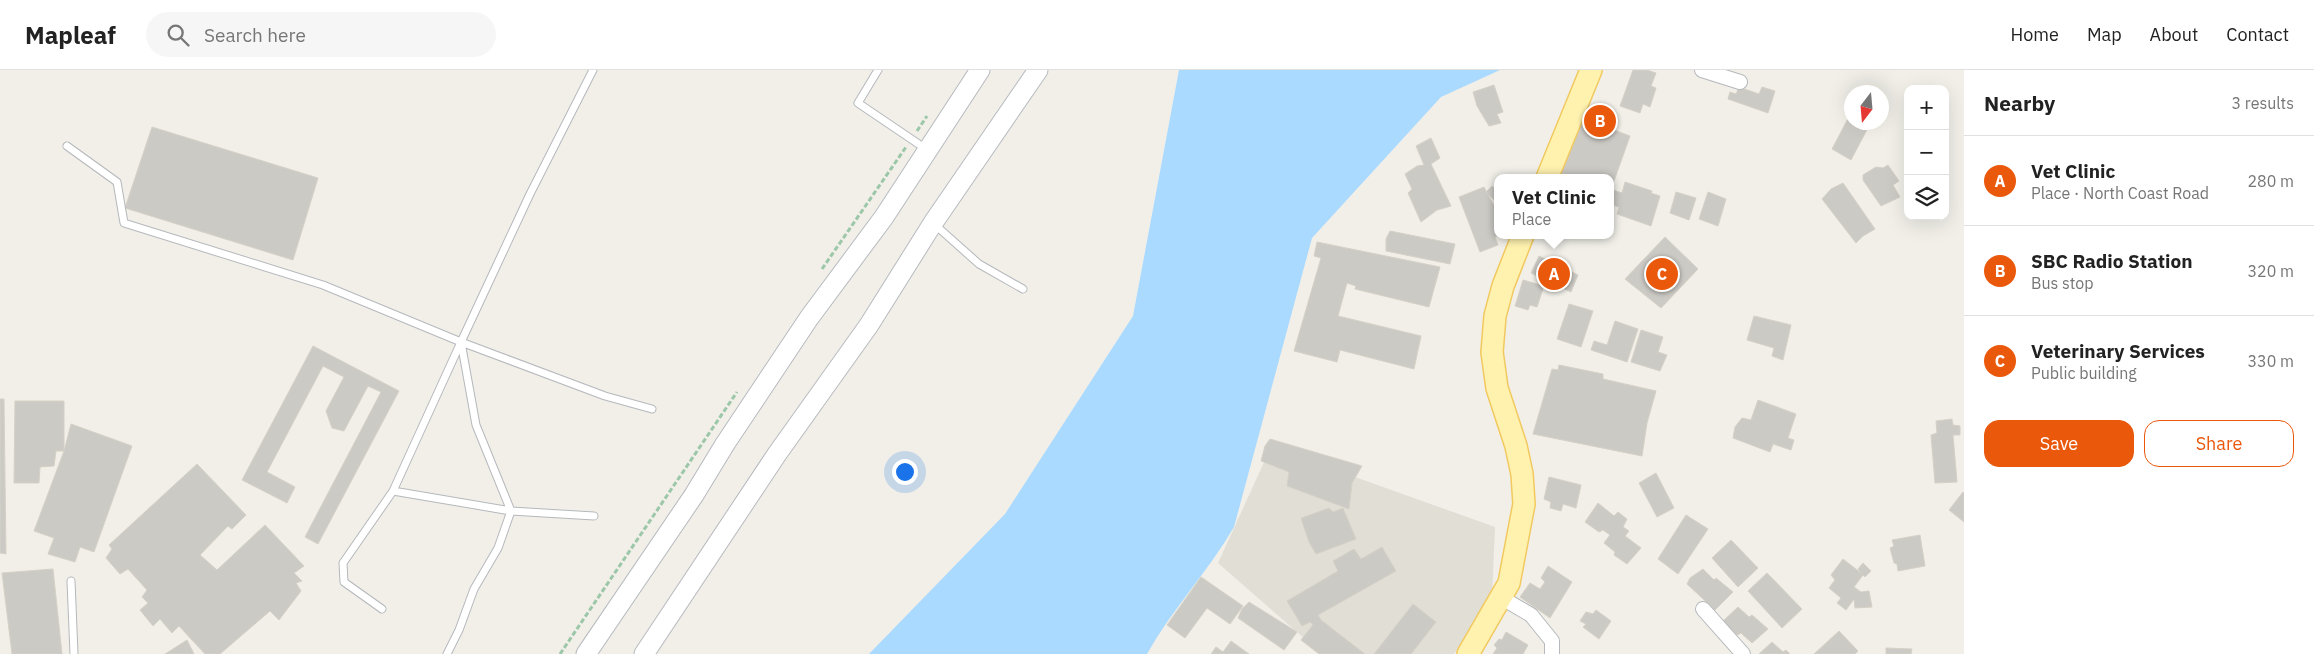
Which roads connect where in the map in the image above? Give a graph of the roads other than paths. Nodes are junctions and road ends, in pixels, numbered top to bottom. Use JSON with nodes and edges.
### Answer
{"nodes":[{"id":1,"x":593,"y":70,"type":"edge"},
{"id":2,"x":878,"y":70,"type":"edge"},
{"id":3,"x":980,"y":70,"type":"edge"},
{"id":4,"x":1038,"y":70,"type":"edge"},
{"id":5,"x":1591,"y":70,"type":"edge"},
{"id":6,"x":1702,"y":70,"type":"edge"},
{"id":7,"x":1740,"y":82,"type":"dead end"},
{"id":8,"x":67,"y":146,"type":"dead end"},
{"id":9,"x":928,"y":150,"type":"junction"},
{"id":10,"x":1550,"y":174,"type":"edge"},
{"id":11,"x":933,"y":223,"type":"junction"},
{"id":12,"x":1521,"y":239,"type":"edge"},
{"id":13,"x":1023,"y":289,"type":"dead end"},
{"id":14,"x":461,"y":342,"type":"junction"},
{"id":15,"x":652,"y":409,"type":"dead end"},
{"id":16,"x":394,"y":491,"type":"junction"},
{"id":17,"x":511,"y":511,"type":"junction"},
{"id":18,"x":594,"y":516,"type":"dead end"},
{"id":19,"x":71,"y":581,"type":"dead end"},
{"id":20,"x":1502,"y":598,"type":"junction"},
{"id":21,"x":1703,"y":609,"type":"dead end"},
{"id":22,"x":382,"y":610,"type":"dead end"},
{"id":23,"x":74,"y":654,"type":"edge"},
{"id":24,"x":447,"y":654,"type":"edge"},
{"id":25,"x":586,"y":654,"type":"edge"},
{"id":26,"x":644,"y":654,"type":"edge"},
{"id":27,"x":1468,"y":654,"type":"edge"},
{"id":28,"x":1552,"y":654,"type":"edge"},
{"id":29,"x":1743,"y":654,"type":"edge"}],
"edges":[{"from":1,"to":14,"type":"lane"},
{"from":2,"to":9,"type":"lane"},
{"from":3,"to":9,"type":"street"},
{"from":4,"to":11,"type":"street"},
{"from":5,"to":10,"type":"main road"},
{"from":6,"to":7,"type":"street"},
{"from":8,"to":14,"type":"lane"},
{"from":9,"to":25,"type":"street"},
{"from":11,"to":13,"type":"lane"},
{"from":11,"to":26,"type":"street"},
{"from":12,"to":20,"type":"main road"},
{"from":14,"to":15,"type":"lane"},
{"from":14,"to":16,"type":"lane"},
{"from":14,"to":17,"type":"lane"},
{"from":16,"to":17,"type":"lane"},
{"from":16,"to":22,"type":"lane"},
{"from":17,"to":18,"type":"lane"},
{"from":17,"to":24,"type":"lane"},
{"from":19,"to":23,"type":"lane"},
{"from":20,"to":27,"type":"main road"},
{"from":20,"to":28,"type":"street"},
{"from":21,"to":29,"type":"street"}]}
